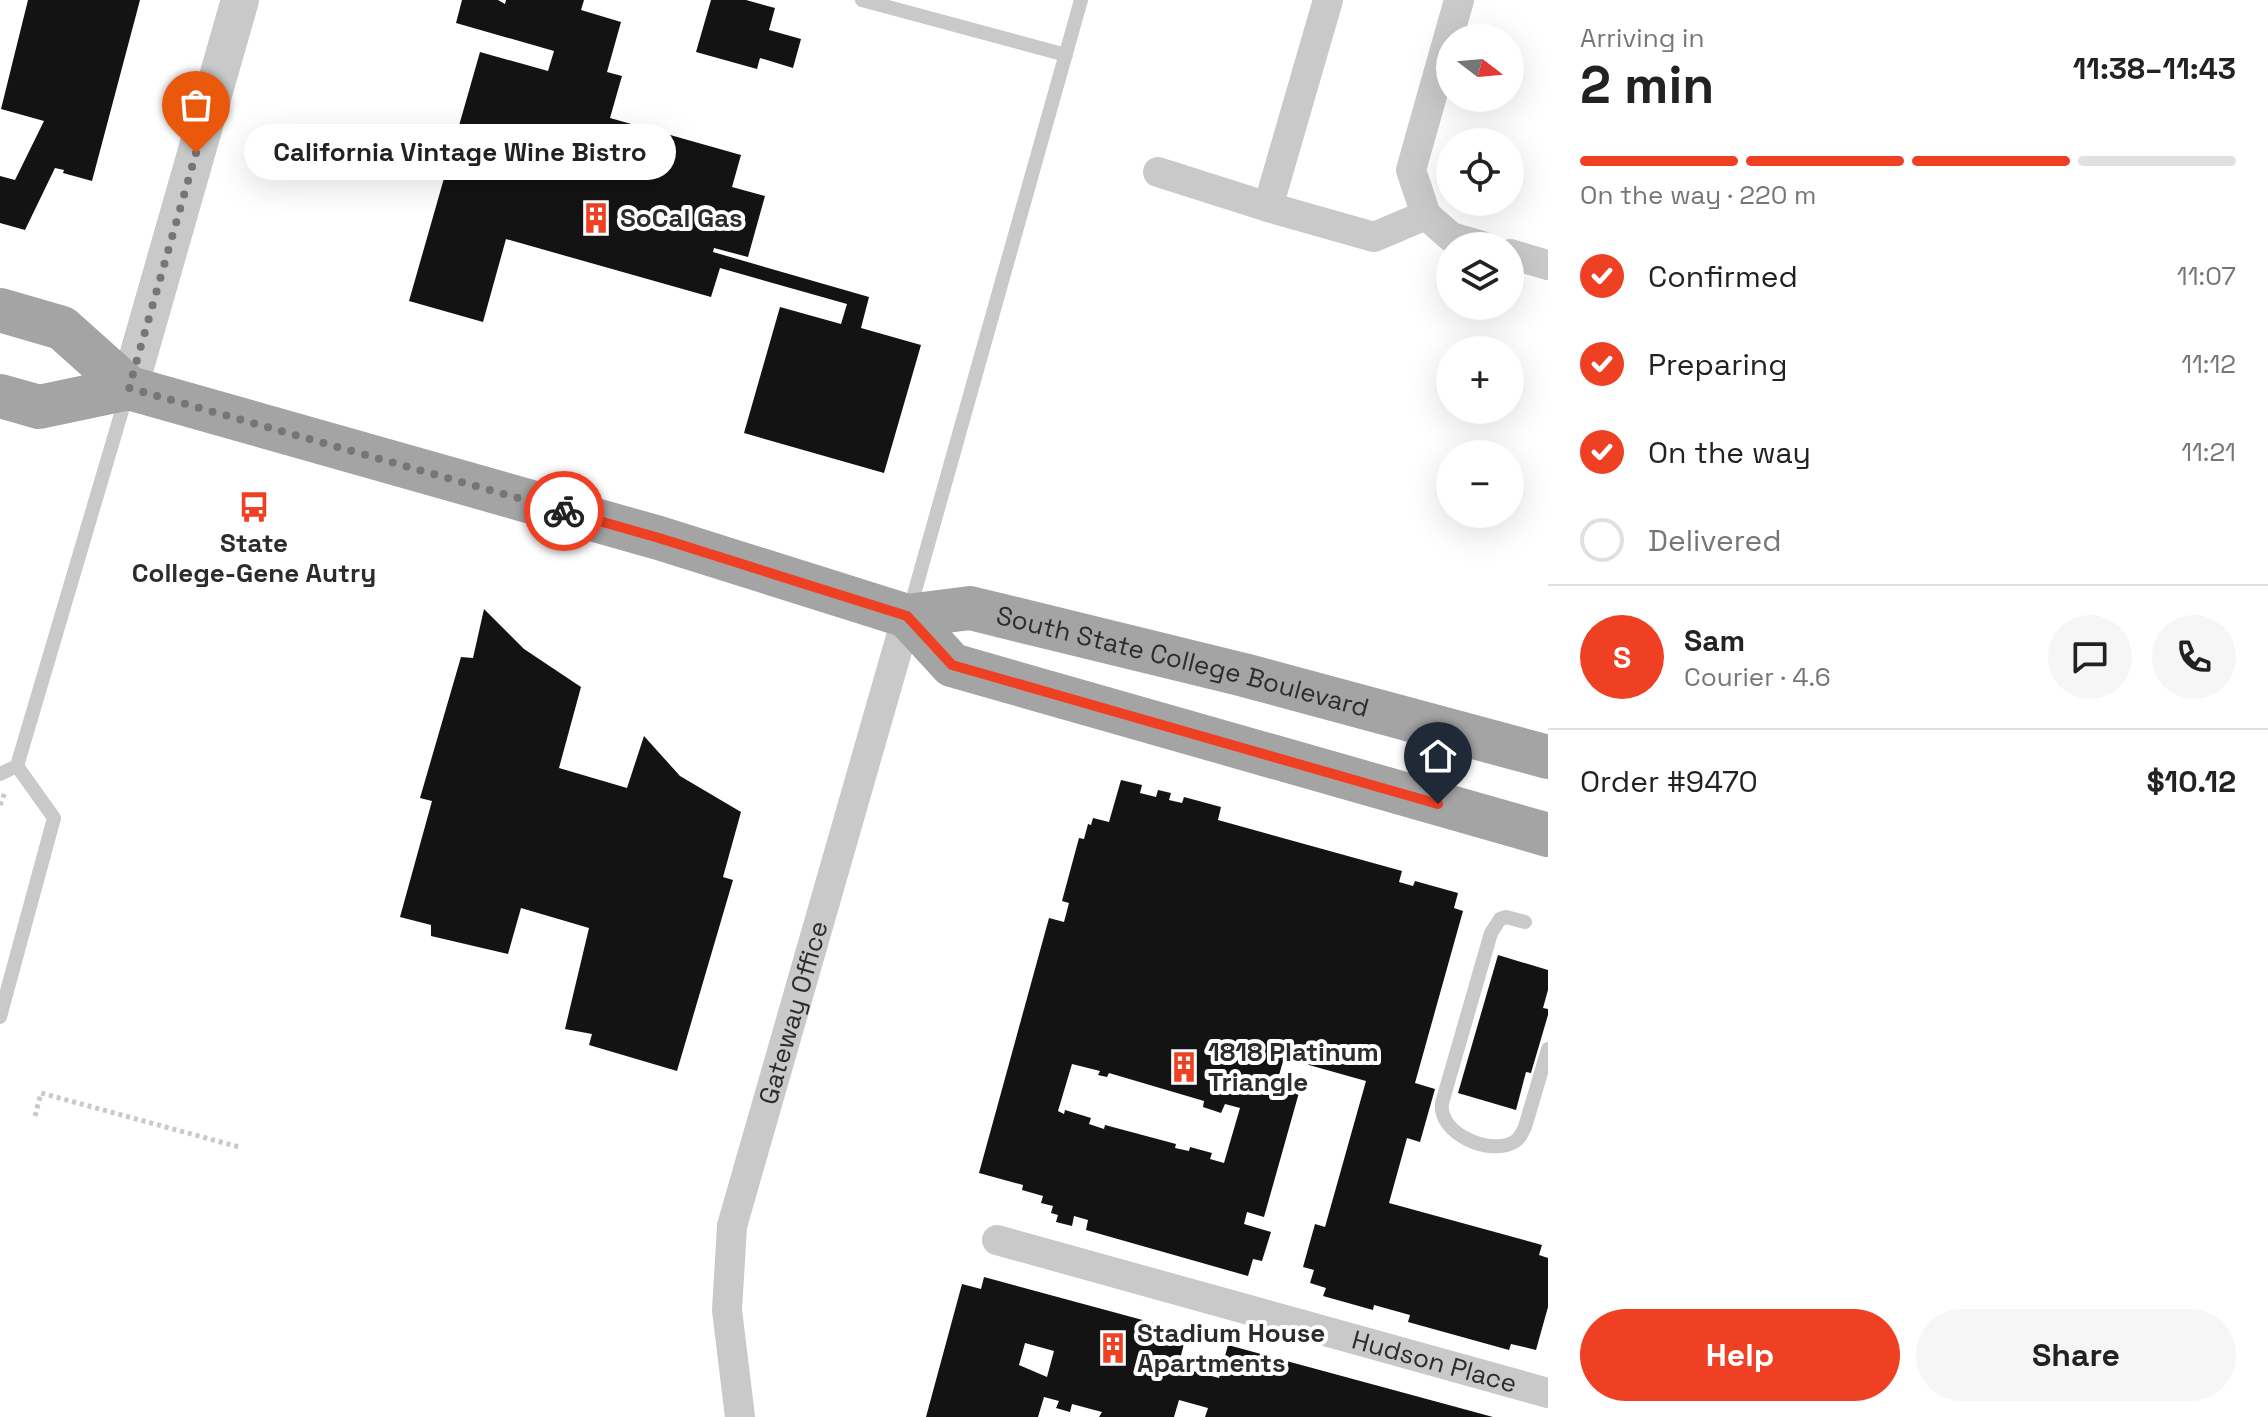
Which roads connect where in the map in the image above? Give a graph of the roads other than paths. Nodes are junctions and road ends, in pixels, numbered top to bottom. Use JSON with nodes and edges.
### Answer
{"nodes":[{"id":1,"x":240,"y":0,"type":"edge"},
{"id":2,"x":862,"y":0,"type":"edge"},
{"id":3,"x":1081,"y":0,"type":"edge"},
{"id":4,"x":1328,"y":0,"type":"edge"},
{"id":5,"x":1459,"y":0,"type":"edge"},
{"id":6,"x":1066,"y":55,"type":"junction"},
{"id":7,"x":1158,"y":172,"type":"dead end"},
{"id":8,"x":1268,"y":207,"type":"junction"},
{"id":9,"x":1426,"y":215,"type":"junction"},
{"id":10,"x":1445,"y":232,"type":"edge"},
{"id":11,"x":1524,"y":258,"type":"edge"},
{"id":12,"x":1548,"y":265,"type":"edge"},
{"id":13,"x":0,"y":310,"type":"edge"},
{"id":14,"x":129,"y":388,"type":"junction"},
{"id":15,"x":0,"y":396,"type":"edge"},
{"id":16,"x":907,"y":616,"type":"junction"},
{"id":17,"x":1548,"y":757,"type":"edge"},
{"id":18,"x":17,"y":766,"type":"junction"},
{"id":19,"x":0,"y":774,"type":"edge"},
{"id":20,"x":1548,"y":835,"type":"edge"},
{"id":21,"x":1525,"y":922,"type":"dead end"},
{"id":22,"x":0,"y":1017,"type":"edge"},
{"id":23,"x":1548,"y":1049,"type":"edge"},
{"id":24,"x":997,"y":1240,"type":"dead end"},
{"id":25,"x":1548,"y":1393,"type":"edge"},
{"id":26,"x":740,"y":1417,"type":"edge"}],
"edges":[{"from":1,"to":14,"type":"street"},
{"from":2,"to":6,"type":"lane"},
{"from":3,"to":6,"type":"lane"},
{"from":4,"to":8,"type":"street"},
{"from":5,"to":9,"type":"street"},
{"from":6,"to":16,"type":"lane"},
{"from":7,"to":8,"type":"street"},
{"from":8,"to":9,"type":"street"},
{"from":9,"to":10,"type":"street"},
{"from":11,"to":12,"type":"street"},
{"from":13,"to":14,"type":"main road","name":"South State College Boulevard"},
{"from":14,"to":15,"type":"main road","name":"South State College Boulevard"},
{"from":14,"to":16,"type":"main road","name":"South State College Boulevard"},
{"from":14,"to":18,"type":"lane"},
{"from":16,"to":17,"type":"main road","name":"South State College Boulevard"},
{"from":16,"to":20,"type":"main road","name":"South State College Boulevard"},
{"from":16,"to":26,"type":"street","name":"Gateway Office"},
{"from":18,"to":19,"type":"lane"},
{"from":18,"to":22,"type":"lane"},
{"from":21,"to":23,"type":"lane"},
{"from":24,"to":25,"type":"street","name":"Hudson Place"}]}
